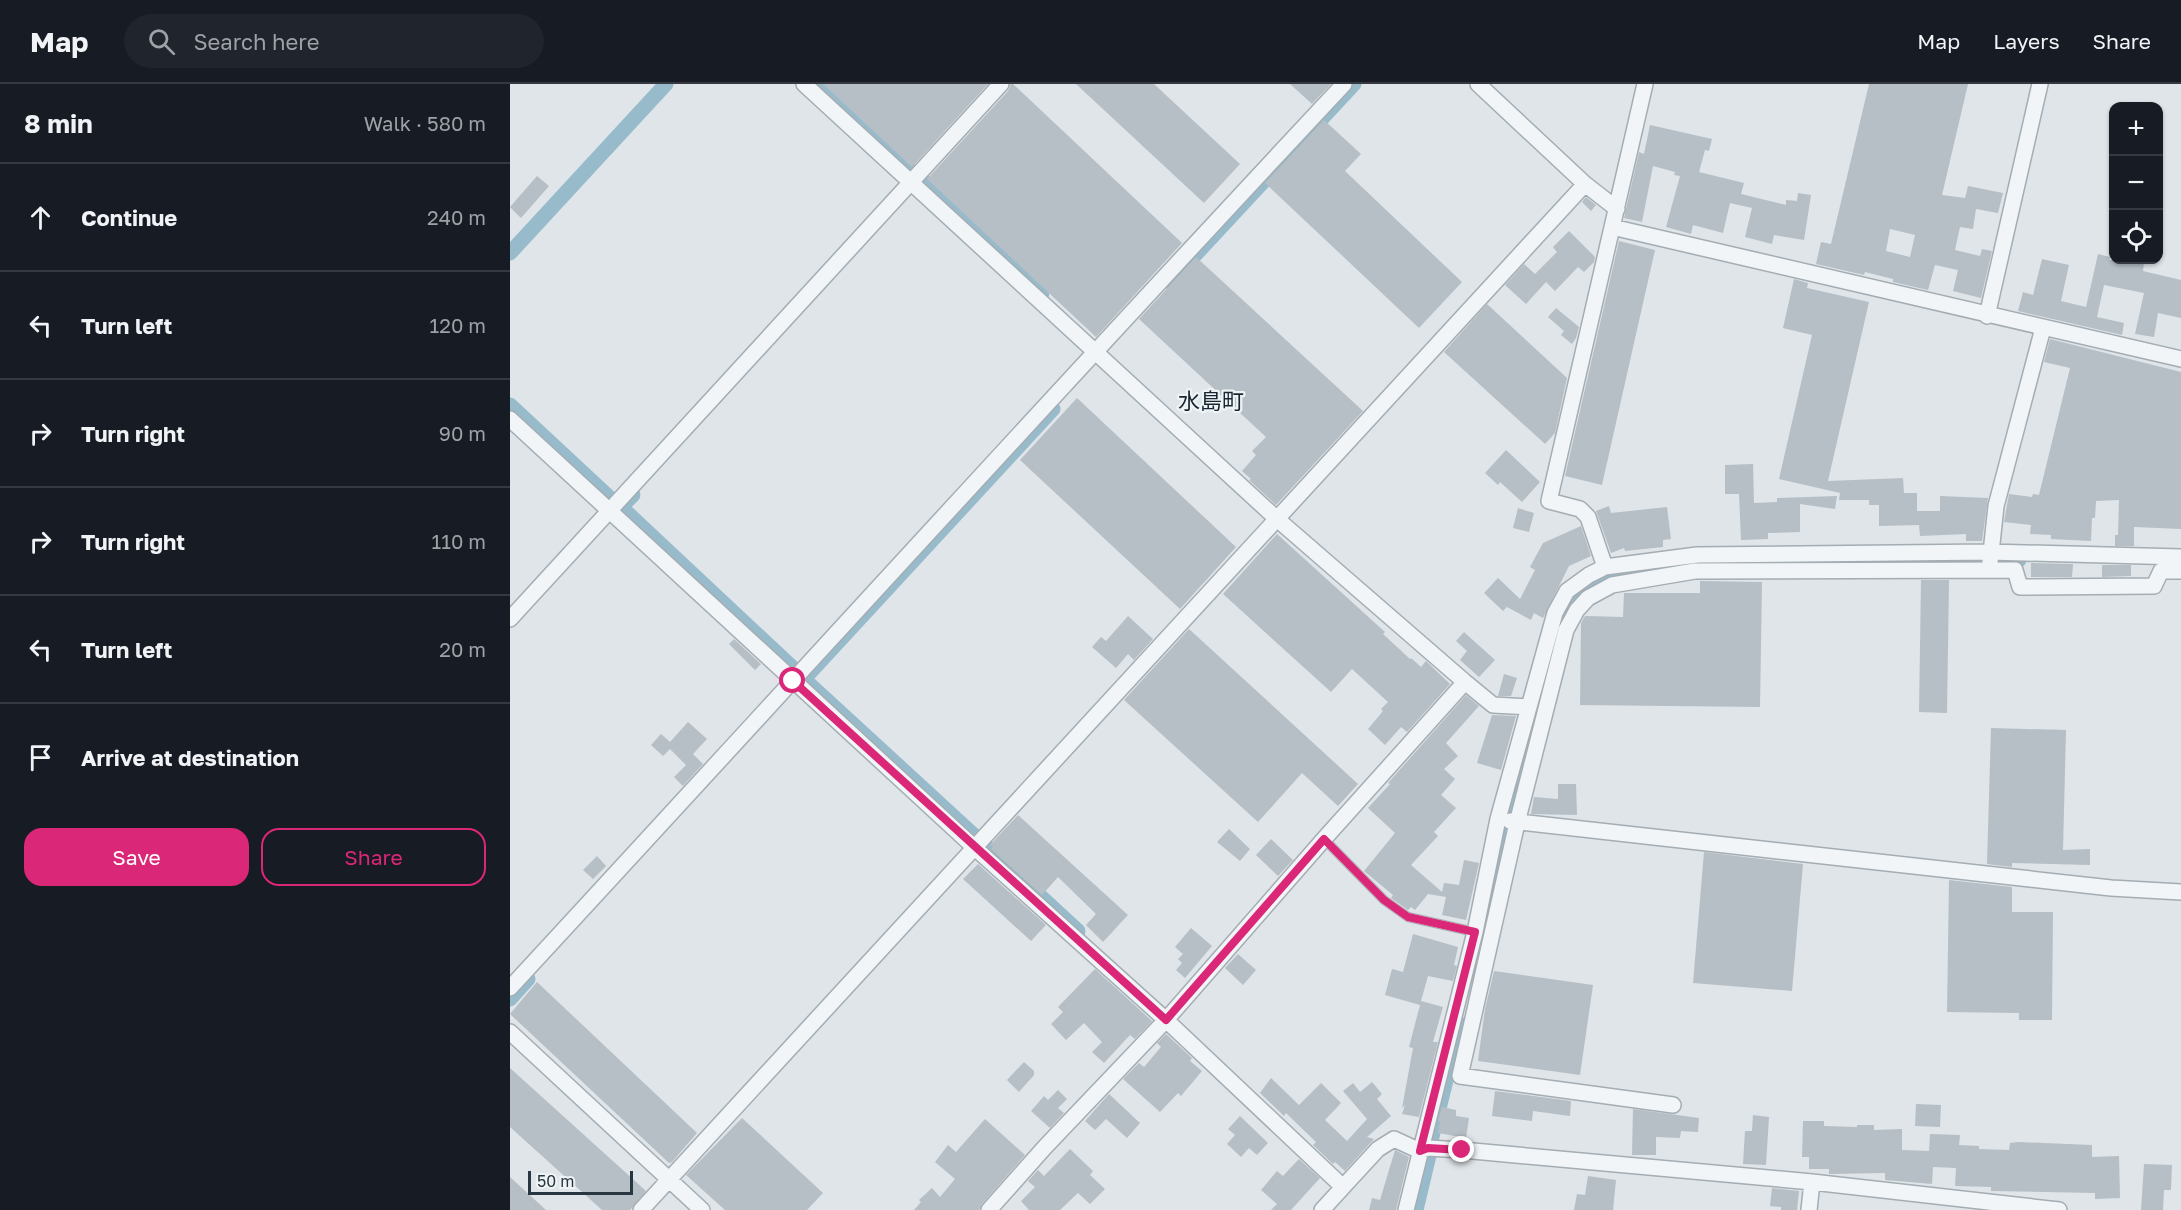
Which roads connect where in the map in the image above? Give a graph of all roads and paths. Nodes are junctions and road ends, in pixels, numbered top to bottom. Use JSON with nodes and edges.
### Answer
{"nodes":[{"id":1,"x":804,"y":84,"type":"edge"},
{"id":2,"x":1001,"y":84,"type":"edge"},
{"id":3,"x":1344,"y":84,"type":"edge"},
{"id":4,"x":1478,"y":84,"type":"edge"},
{"id":5,"x":1645,"y":84,"type":"edge"},
{"id":6,"x":2040,"y":84,"type":"edge"},
{"id":7,"x":910,"y":182,"type":"junction"},
{"id":8,"x":1585,"y":184,"type":"junction"},
{"id":9,"x":1617,"y":209,"type":"junction"},
{"id":10,"x":1612,"y":227,"type":"junction"},
{"id":11,"x":1987,"y":316,"type":"junction"},
{"id":12,"x":2043,"y":328,"type":"junction"},
{"id":13,"x":1094,"y":351,"type":"junction"},
{"id":14,"x":2181,"y":359,"type":"edge"},
{"id":15,"x":510,"y":419,"type":"edge"},
{"id":16,"x":609,"y":511,"type":"junction"},
{"id":17,"x":1277,"y":519,"type":"junction"},
{"id":18,"x":2181,"y":557,"type":"edge"},
{"id":19,"x":1990,"y":561,"type":"junction"},
{"id":20,"x":1605,"y":567,"type":"junction"},
{"id":21,"x":2181,"y":571,"type":"edge"},
{"id":22,"x":1585,"y":588,"type":"junction"},
{"id":23,"x":510,"y":619,"type":"edge"},
{"id":24,"x":793,"y":681,"type":"junction"},
{"id":25,"x":1465,"y":682,"type":"junction"},
{"id":26,"x":1529,"y":707,"type":"junction"},
{"id":27,"x":1498,"y":819,"type":"junction"},
{"id":28,"x":1517,"y":823,"type":"junction"},
{"id":29,"x":1324,"y":839,"type":"junction"},
{"id":30,"x":975,"y":848,"type":"junction"},
{"id":31,"x":2181,"y":892,"type":"edge"},
{"id":32,"x":1475,"y":932,"type":"junction"},
{"id":33,"x":510,"y":988,"type":"edge"},
{"id":34,"x":1166,"y":1020,"type":"junction"},
{"id":35,"x":510,"y":1032,"type":"edge"},
{"id":36,"x":1673,"y":1105,"type":"dead end"},
{"id":37,"x":1420,"y":1151,"type":"junction"},
{"id":38,"x":669,"y":1180,"type":"junction"},
{"id":39,"x":1812,"y":1182,"type":"junction"},
{"id":40,"x":1343,"y":1187,"type":"junction"},
{"id":41,"x":641,"y":1210,"type":"edge"},
{"id":42,"x":702,"y":1210,"type":"edge"},
{"id":43,"x":989,"y":1210,"type":"edge"},
{"id":44,"x":1322,"y":1210,"type":"edge"},
{"id":45,"x":1406,"y":1210,"type":"edge"},
{"id":46,"x":1809,"y":1210,"type":"edge"},
{"id":47,"x":2059,"y":1210,"type":"edge"}],
"edges":[{"from":1,"to":7,"type":"street"},
{"from":2,"to":7,"type":"street"},
{"from":3,"to":13,"type":"street"},
{"from":4,"to":8,"type":"street"},
{"from":5,"to":9,"type":"street"},
{"from":6,"to":11,"type":"street"},
{"from":7,"to":13,"type":"street"},
{"from":7,"to":16,"type":"street"},
{"from":8,"to":9,"type":"street"},
{"from":8,"to":17,"type":"street"},
{"from":9,"to":10,"type":"street"},
{"from":10,"to":11,"type":"street"},
{"from":10,"to":20,"type":"street"},
{"from":11,"to":12,"type":"street"},
{"from":12,"to":14,"type":"street"},
{"from":12,"to":19,"type":"street"},
{"from":13,"to":17,"type":"street"},
{"from":13,"to":24,"type":"street"},
{"from":15,"to":16,"type":"street"},
{"from":16,"to":23,"type":"street"},
{"from":16,"to":24,"type":"street"},
{"from":17,"to":25,"type":"street"},
{"from":17,"to":30,"type":"street"},
{"from":18,"to":19,"type":"street"},
{"from":19,"to":20,"type":"street"},
{"from":19,"to":21,"type":"street"},
{"from":19,"to":22,"type":"street"},
{"from":20,"to":22,"type":"street"},
{"from":22,"to":26,"type":"street"},
{"from":22,"to":28,"type":"street"},
{"from":24,"to":30,"type":"street"},
{"from":24,"to":33,"type":"street"},
{"from":25,"to":26,"type":"street"},
{"from":25,"to":29,"type":"street"},
{"from":26,"to":27,"type":"street"},
{"from":27,"to":28,"type":"street"},
{"from":27,"to":32,"type":"street"},
{"from":28,"to":31,"type":"street"},
{"from":28,"to":36,"type":"street"},
{"from":29,"to":32,"type":"lane"},
{"from":29,"to":34,"type":"street"},
{"from":30,"to":34,"type":"street"},
{"from":30,"to":38,"type":"street"},
{"from":32,"to":37,"type":"street"},
{"from":34,"to":40,"type":"street"},
{"from":34,"to":43,"type":"street"},
{"from":35,"to":38,"type":"street"},
{"from":37,"to":39,"type":"street"},
{"from":37,"to":40,"type":"street"},
{"from":37,"to":45,"type":"street"},
{"from":38,"to":41,"type":"street"},
{"from":38,"to":42,"type":"street"},
{"from":39,"to":46,"type":"street"},
{"from":39,"to":47,"type":"street"},
{"from":40,"to":44,"type":"street"}]}
